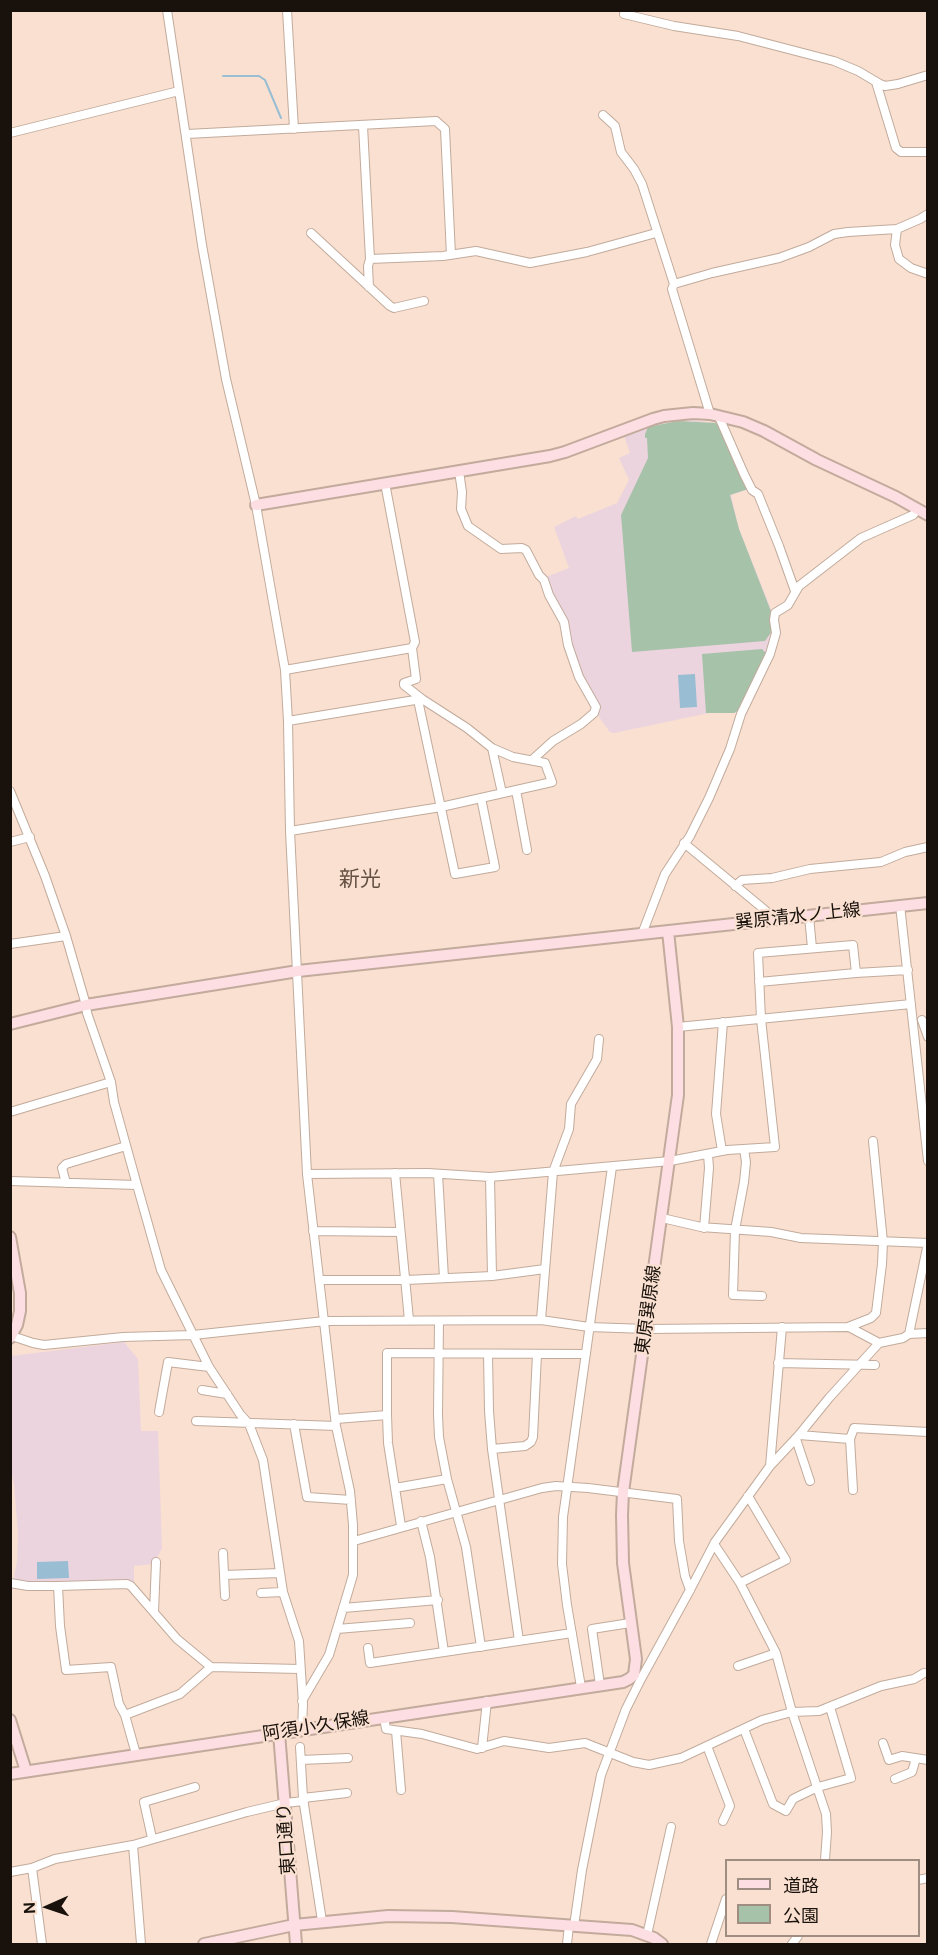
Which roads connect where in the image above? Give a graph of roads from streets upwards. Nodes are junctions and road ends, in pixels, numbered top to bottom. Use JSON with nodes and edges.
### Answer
{"nodes":[{"id":1,"x":167,"y":10,"type":"edge"},
{"id":2,"x":287,"y":10,"type":"edge"},
{"id":3,"x":624,"y":14,"type":"dead end"},
{"id":4,"x":927,"y":75,"type":"edge"},
{"id":5,"x":876,"y":82,"type":"junction"},
{"id":6,"x":179,"y":91,"type":"junction"},
{"id":7,"x":603,"y":115,"type":"dead end"},
{"id":8,"x":363,"y":126,"type":"junction"},
{"id":9,"x":294,"y":129,"type":"junction"},
{"id":10,"x":10,"y":133,"type":"edge"},
{"id":11,"x":187,"y":134,"type":"junction"},
{"id":12,"x":927,"y":152,"type":"edge"},
{"id":13,"x":927,"y":214,"type":"edge"},
{"id":14,"x":897,"y":229,"type":"junction"},
{"id":15,"x":656,"y":232,"type":"junction"},
{"id":16,"x":311,"y":233,"type":"dead end"},
{"id":17,"x":452,"y":255,"type":"junction"},
{"id":18,"x":370,"y":259,"type":"junction"},
{"id":19,"x":927,"y":274,"type":"edge"},
{"id":20,"x":674,"y":284,"type":"junction"},
{"id":21,"x":369,"y":287,"type":"junction"},
{"id":22,"x":424,"y":301,"type":"dead end"},
{"id":23,"x":715,"y":415,"type":"junction"},
{"id":24,"x":459,"y":471,"type":"junction"},
{"id":25,"x":385,"y":483,"type":"junction"},
{"id":26,"x":256,"y":504,"type":"junction"},
{"id":27,"x":923,"y":512,"type":"edge"},
{"id":28,"x":795,"y":591,"type":"junction"},
{"id":29,"x":412,"y":648,"type":"junction"},
{"id":30,"x":285,"y":670,"type":"junction"},
{"id":31,"x":420,"y":700,"type":"junction"},
{"id":32,"x":288,"y":721,"type":"junction"},
{"id":33,"x":492,"y":748,"type":"junction"},
{"id":34,"x":532,"y":760,"type":"junction"},
{"id":35,"x":516,"y":790,"type":"junction"},
{"id":36,"x":10,"y":791,"type":"edge"},
{"id":37,"x":502,"y":793,"type":"junction"},
{"id":38,"x":481,"y":798,"type":"junction"},
{"id":39,"x":441,"y":807,"type":"junction"},
{"id":40,"x":290,"y":831,"type":"junction"},
{"id":41,"x":30,"y":837,"type":"junction"},
{"id":42,"x":10,"y":842,"type":"edge"},
{"id":43,"x":684,"y":843,"type":"junction"},
{"id":44,"x":927,"y":847,"type":"edge"},
{"id":45,"x":527,"y":850,"type":"dead end"},
{"id":46,"x":735,"y":886,"type":"junction"},
{"id":47,"x":927,"y":903,"type":"edge"},
{"id":48,"x":900,"y":906,"type":"junction"},
{"id":49,"x":809,"y":916,"type":"junction"},
{"id":50,"x":777,"y":920,"type":"junction"},
{"id":51,"x":668,"y":932,"type":"junction"},
{"id":52,"x":642,"y":934,"type":"junction"},
{"id":53,"x":66,"y":936,"type":"junction"},
{"id":54,"x":10,"y":944,"type":"edge"},
{"id":55,"x":812,"y":948,"type":"junction"},
{"id":56,"x":908,"y":970,"type":"junction"},
{"id":57,"x":298,"y":971,"type":"junction"},
{"id":58,"x":856,"y":973,"type":"junction"},
{"id":59,"x":759,"y":982,"type":"junction"},
{"id":60,"x":912,"y":1004,"type":"junction"},
{"id":61,"x":86,"y":1005,"type":"junction"},
{"id":62,"x":761,"y":1019,"type":"junction"},
{"id":63,"x":921,"y":1020,"type":"edge"},
{"id":64,"x":723,"y":1022,"type":"junction"},
{"id":65,"x":10,"y":1024,"type":"edge"},
{"id":66,"x":678,"y":1027,"type":"junction"},
{"id":67,"x":927,"y":1037,"type":"edge"},
{"id":68,"x":599,"y":1039,"type":"dead end"},
{"id":69,"x":923,"y":1075,"type":"edge"},
{"id":70,"x":111,"y":1082,"type":"junction"},
{"id":71,"x":10,"y":1112,"type":"edge"},
{"id":72,"x":927,"y":1133,"type":"edge"},
{"id":73,"x":873,"y":1141,"type":"dead end"},
{"id":74,"x":126,"y":1146,"type":"junction"},
{"id":75,"x":744,"y":1149,"type":"junction"},
{"id":76,"x":722,"y":1151,"type":"junction"},
{"id":77,"x":708,"y":1154,"type":"junction"},
{"id":78,"x":670,"y":1161,"type":"junction"},
{"id":79,"x":927,"y":1161,"type":"edge"},
{"id":80,"x":612,"y":1167,"type":"junction"},
{"id":81,"x":553,"y":1172,"type":"junction"},
{"id":82,"x":395,"y":1173,"type":"junction"},
{"id":83,"x":308,"y":1174,"type":"junction"},
{"id":84,"x":438,"y":1174,"type":"junction"},
{"id":85,"x":490,"y":1178,"type":"junction"},
{"id":86,"x":10,"y":1181,"type":"edge"},
{"id":87,"x":66,"y":1183,"type":"junction"},
{"id":88,"x":137,"y":1185,"type":"junction"},
{"id":89,"x":662,"y":1218,"type":"junction"},
{"id":90,"x":704,"y":1227,"type":"junction"},
{"id":91,"x":735,"y":1230,"type":"junction"},
{"id":92,"x":314,"y":1231,"type":"junction"},
{"id":93,"x":400,"y":1232,"type":"junction"},
{"id":94,"x":10,"y":1237,"type":"edge"},
{"id":95,"x":883,"y":1242,"type":"junction"},
{"id":96,"x":927,"y":1244,"type":"edge"},
{"id":97,"x":926,"y":1260,"type":"edge"},
{"id":98,"x":545,"y":1269,"type":"junction"},
{"id":99,"x":492,"y":1276,"type":"junction"},
{"id":100,"x":444,"y":1278,"type":"junction"},
{"id":101,"x":319,"y":1280,"type":"junction"},
{"id":102,"x":406,"y":1280,"type":"junction"},
{"id":103,"x":762,"y":1296,"type":"dead end"},
{"id":104,"x":409,"y":1320,"type":"junction"},
{"id":105,"x":541,"y":1320,"type":"junction"},
{"id":106,"x":324,"y":1321,"type":"junction"},
{"id":107,"x":439,"y":1321,"type":"junction"},
{"id":108,"x":782,"y":1327,"type":"junction"},
{"id":109,"x":848,"y":1327,"type":"junction"},
{"id":110,"x":589,"y":1328,"type":"junction"},
{"id":111,"x":647,"y":1329,"type":"junction"},
{"id":112,"x":927,"y":1333,"type":"edge"},
{"id":113,"x":909,"y":1334,"type":"junction"},
{"id":114,"x":194,"y":1335,"type":"junction"},
{"id":115,"x":11,"y":1337,"type":"edge"},
{"id":116,"x":879,"y":1343,"type":"junction"},
{"id":117,"x":438,"y":1354,"type":"junction"},
{"id":118,"x":488,"y":1354,"type":"junction"},
{"id":119,"x":537,"y":1354,"type":"junction"},
{"id":120,"x":586,"y":1354,"type":"junction"},
{"id":121,"x":778,"y":1363,"type":"junction"},
{"id":122,"x":861,"y":1365,"type":"junction"},
{"id":123,"x":875,"y":1365,"type":"dead end"},
{"id":124,"x":209,"y":1367,"type":"junction"},
{"id":125,"x":202,"y":1390,"type":"dead end"},
{"id":126,"x":227,"y":1394,"type":"junction"},
{"id":127,"x":159,"y":1412,"type":"dead end"},
{"id":128,"x":387,"y":1415,"type":"junction"},
{"id":129,"x":196,"y":1421,"type":"dead end"},
{"id":130,"x":336,"y":1422,"type":"junction"},
{"id":131,"x":249,"y":1424,"type":"junction"},
{"id":132,"x":294,"y":1424,"type":"junction"},
{"id":133,"x":927,"y":1432,"type":"edge"},
{"id":134,"x":797,"y":1437,"type":"junction"},
{"id":135,"x":850,"y":1439,"type":"junction"},
{"id":136,"x":492,"y":1449,"type":"junction"},
{"id":137,"x":770,"y":1466,"type":"junction"},
{"id":138,"x":447,"y":1479,"type":"junction"},
{"id":139,"x":810,"y":1481,"type":"dead end"},
{"id":140,"x":567,"y":1486,"type":"junction"},
{"id":141,"x":395,"y":1488,"type":"junction"},
{"id":142,"x":853,"y":1490,"type":"dead end"},
{"id":143,"x":624,"y":1492,"type":"junction"},
{"id":144,"x":748,"y":1496,"type":"junction"},
{"id":145,"x":499,"y":1499,"type":"junction"},
{"id":146,"x":351,"y":1500,"type":"junction"},
{"id":147,"x":456,"y":1512,"type":"junction"},
{"id":148,"x":421,"y":1521,"type":"junction"},
{"id":149,"x":401,"y":1526,"type":"junction"},
{"id":150,"x":354,"y":1541,"type":"junction"},
{"id":151,"x":714,"y":1544,"type":"junction"},
{"id":152,"x":223,"y":1553,"type":"dead end"},
{"id":153,"x":156,"y":1562,"type":"dead end"},
{"id":154,"x":280,"y":1574,"type":"junction"},
{"id":155,"x":224,"y":1575,"type":"junction"},
{"id":156,"x":10,"y":1582,"type":"edge"},
{"id":157,"x":740,"y":1583,"type":"junction"},
{"id":158,"x":58,"y":1586,"type":"junction"},
{"id":159,"x":690,"y":1590,"type":"junction"},
{"id":160,"x":283,"y":1592,"type":"junction"},
{"id":161,"x":261,"y":1593,"type":"dead end"},
{"id":162,"x":225,"y":1596,"type":"dead end"},
{"id":163,"x":438,"y":1600,"type":"junction"},
{"id":164,"x":343,"y":1608,"type":"junction"},
{"id":165,"x":154,"y":1612,"type":"junction"},
{"id":166,"x":410,"y":1623,"type":"dead end"},
{"id":167,"x":630,"y":1623,"type":"junction"},
{"id":168,"x":337,"y":1629,"type":"junction"},
{"id":169,"x":572,"y":1634,"type":"junction"},
{"id":170,"x":519,"y":1641,"type":"junction"},
{"id":171,"x":481,"y":1647,"type":"junction"},
{"id":172,"x":368,"y":1648,"type":"dead end"},
{"id":173,"x":444,"y":1652,"type":"junction"},
{"id":174,"x":776,"y":1653,"type":"junction"},
{"id":175,"x":738,"y":1666,"type":"dead end"},
{"id":176,"x":211,"y":1667,"type":"junction"},
{"id":177,"x":300,"y":1669,"type":"junction"},
{"id":178,"x":924,"y":1673,"type":"dead end"},
{"id":179,"x":623,"y":1682,"type":"joint"},
{"id":180,"x":600,"y":1684,"type":"junction"},
{"id":181,"x":581,"y":1687,"type":"junction"},
{"id":182,"x":302,"y":1701,"type":"junction"},
{"id":183,"x":487,"y":1701,"type":"junction"},
{"id":184,"x":830,"y":1707,"type":"junction"},
{"id":185,"x":792,"y":1712,"type":"junction"},
{"id":186,"x":125,"y":1715,"type":"junction"},
{"id":187,"x":384,"y":1717,"type":"junction"},
{"id":188,"x":10,"y":1720,"type":"edge"},
{"id":189,"x":302,"y":1729,"type":"junction"},
{"id":190,"x":744,"y":1729,"type":"junction"},
{"id":191,"x":396,"y":1731,"type":"junction"},
{"id":192,"x":279,"y":1732,"type":"junction"},
{"id":193,"x":883,"y":1743,"type":"dead end"},
{"id":194,"x":707,"y":1746,"type":"junction"},
{"id":195,"x":300,"y":1747,"type":"dead end"},
{"id":196,"x":482,"y":1748,"type":"junction"},
{"id":197,"x":610,"y":1753,"type":"junction"},
{"id":198,"x":136,"y":1754,"type":"junction"},
{"id":199,"x":348,"y":1758,"type":"dead end"},
{"id":200,"x":916,"y":1758,"type":"junction"},
{"id":201,"x":301,"y":1760,"type":"junction"},
{"id":202,"x":927,"y":1760,"type":"edge"},
{"id":203,"x":26,"y":1771,"type":"junction"},
{"id":204,"x":10,"y":1774,"type":"edge"},
{"id":205,"x":895,"y":1779,"type":"dead end"},
{"id":206,"x":195,"y":1787,"type":"dead end"},
{"id":207,"x":818,"y":1787,"type":"junction"},
{"id":208,"x":401,"y":1790,"type":"dead end"},
{"id":209,"x":347,"y":1792,"type":"dead end"},
{"id":210,"x":304,"y":1799,"type":"junction"},
{"id":211,"x":285,"y":1803,"type":"junction"},
{"id":212,"x":723,"y":1821,"type":"dead end"},
{"id":213,"x":670,"y":1827,"type":"dead end"},
{"id":214,"x":152,"y":1838,"type":"junction"},
{"id":215,"x":133,"y":1845,"type":"junction"},
{"id":216,"x":825,"y":1859,"type":"edge"},
{"id":217,"x":32,"y":1868,"type":"junction"},
{"id":218,"x":10,"y":1872,"type":"edge"},
{"id":219,"x":725,"y":1906,"type":"edge"},
{"id":220,"x":322,"y":1921,"type":"junction"},
{"id":221,"x":294,"y":1925,"type":"junction"},
{"id":222,"x":571,"y":1926,"type":"junction"},
{"id":223,"x":646,"y":1935,"type":"junction"},
{"id":224,"x":42,"y":1944,"type":"edge"},
{"id":225,"x":141,"y":1944,"type":"edge"},
{"id":226,"x":204,"y":1944,"type":"edge"},
{"id":227,"x":296,"y":1944,"type":"edge"},
{"id":228,"x":567,"y":1944,"type":"edge"},
{"id":229,"x":662,"y":1944,"type":"edge"},
{"id":230,"x":711,"y":1944,"type":"edge"}],
"edges":[{"from":1,"to":6,"type":"street"},
{"from":2,"to":9,"type":"street"},
{"from":3,"to":5,"type":"street"},
{"from":4,"to":5,"type":"street"},
{"from":5,"to":12,"type":"street"},
{"from":6,"to":10,"type":"street"},
{"from":6,"to":11,"type":"street"},
{"from":7,"to":15,"type":"street"},
{"from":8,"to":9,"type":"street"},
{"from":8,"to":17,"type":"street"},
{"from":8,"to":18,"type":"street"},
{"from":9,"to":11,"type":"street"},
{"from":11,"to":26,"type":"street"},
{"from":13,"to":14,"type":"street"},
{"from":14,"to":19,"type":"street"},
{"from":14,"to":20,"type":"street"},
{"from":15,"to":17,"type":"street"},
{"from":15,"to":20,"type":"street"},
{"from":16,"to":21,"type":"street"},
{"from":17,"to":18,"type":"street"},
{"from":18,"to":21,"type":"street"},
{"from":20,"to":23,"type":"street"},
{"from":21,"to":22,"type":"street"},
{"from":23,"to":24,"type":"street"},
{"from":23,"to":27,"type":"street"},
{"from":23,"to":28,"type":"street"},
{"from":24,"to":25,"type":"street"},
{"from":24,"to":34,"type":"street"},
{"from":25,"to":26,"type":"street"},
{"from":25,"to":29,"type":"street"},
{"from":26,"to":30,"type":"street"},
{"from":27,"to":28,"type":"street"},
{"from":28,"to":43,"type":"street"},
{"from":29,"to":30,"type":"street"},
{"from":29,"to":31,"type":"street"},
{"from":30,"to":32,"type":"street"},
{"from":31,"to":32,"type":"street"},
{"from":31,"to":33,"type":"street"},
{"from":31,"to":39,"type":"street"},
{"from":32,"to":40,"type":"street"},
{"from":33,"to":34,"type":"street"},
{"from":33,"to":37,"type":"street"},
{"from":34,"to":35,"type":"street"},
{"from":35,"to":37,"type":"street"},
{"from":35,"to":45,"type":"street"},
{"from":36,"to":41,"type":"street"},
{"from":37,"to":38,"type":"street"},
{"from":38,"to":39,"type":"street"},
{"from":38,"to":39,"type":"street"},
{"from":39,"to":40,"type":"street"},
{"from":40,"to":57,"type":"street"},
{"from":41,"to":42,"type":"street"},
{"from":41,"to":53,"type":"street"},
{"from":43,"to":46,"type":"street"},
{"from":43,"to":52,"type":"street"},
{"from":44,"to":46,"type":"street"},
{"from":46,"to":50,"type":"street"},
{"from":47,"to":48,"type":"street","name":"巽原清水ノ上線"},
{"from":48,"to":49,"type":"street","name":"巽原清水ノ上線"},
{"from":48,"to":56,"type":"street"},
{"from":49,"to":50,"type":"street","name":"巽原清水ノ上線"},
{"from":49,"to":55,"type":"street"},
{"from":50,"to":51,"type":"street","name":"巽原清水ノ上線"},
{"from":51,"to":52,"type":"street","name":"巽原清水ノ上線"},
{"from":51,"to":66,"type":"street","name":"東原巽原線"},
{"from":52,"to":57,"type":"street","name":"巽原清水ノ上線"},
{"from":53,"to":54,"type":"street"},
{"from":53,"to":61,"type":"street"},
{"from":55,"to":58,"type":"street"},
{"from":55,"to":59,"type":"street"},
{"from":56,"to":58,"type":"street"},
{"from":56,"to":60,"type":"street"},
{"from":57,"to":61,"type":"street","name":"巽原清水ノ上線"},
{"from":57,"to":83,"type":"street"},
{"from":58,"to":59,"type":"street"},
{"from":59,"to":62,"type":"street"},
{"from":60,"to":62,"type":"street"},
{"from":60,"to":63,"type":"street"},
{"from":61,"to":65,"type":"street","name":"巽原清水ノ上線"},
{"from":61,"to":70,"type":"street"},
{"from":62,"to":64,"type":"street"},
{"from":62,"to":75,"type":"street"},
{"from":63,"to":67,"type":"street"},
{"from":63,"to":69,"type":"street"},
{"from":64,"to":66,"type":"street"},
{"from":64,"to":76,"type":"street"},
{"from":66,"to":78,"type":"street","name":"東原巽原線"},
{"from":68,"to":81,"type":"street"},
{"from":69,"to":72,"type":"street"},
{"from":70,"to":71,"type":"street"},
{"from":70,"to":74,"type":"street"},
{"from":72,"to":79,"type":"street"},
{"from":73,"to":95,"type":"street"},
{"from":74,"to":87,"type":"street"},
{"from":74,"to":88,"type":"street"},
{"from":75,"to":76,"type":"street"},
{"from":75,"to":91,"type":"street"},
{"from":76,"to":77,"type":"street"},
{"from":77,"to":78,"type":"street"},
{"from":77,"to":90,"type":"street"},
{"from":78,"to":80,"type":"street"},
{"from":78,"to":89,"type":"street","name":"東原巽原線"},
{"from":80,"to":81,"type":"street"},
{"from":80,"to":110,"type":"street"},
{"from":81,"to":85,"type":"street"},
{"from":81,"to":98,"type":"street"},
{"from":82,"to":83,"type":"street"},
{"from":82,"to":84,"type":"street"},
{"from":82,"to":93,"type":"street"},
{"from":83,"to":92,"type":"street"},
{"from":84,"to":85,"type":"street"},
{"from":84,"to":100,"type":"street"},
{"from":85,"to":99,"type":"street"},
{"from":86,"to":87,"type":"street"},
{"from":87,"to":88,"type":"street"},
{"from":88,"to":114,"type":"street"},
{"from":89,"to":90,"type":"street"},
{"from":89,"to":111,"type":"street","name":"東原巽原線"},
{"from":90,"to":91,"type":"street"},
{"from":91,"to":95,"type":"street"},
{"from":91,"to":103,"type":"street"},
{"from":92,"to":93,"type":"street"},
{"from":92,"to":101,"type":"street"},
{"from":93,"to":102,"type":"street"},
{"from":94,"to":115,"type":"street"},
{"from":95,"to":96,"type":"street"},
{"from":95,"to":109,"type":"street"},
{"from":96,"to":97,"type":"street"},
{"from":97,"to":113,"type":"street"},
{"from":98,"to":99,"type":"street"},
{"from":98,"to":105,"type":"street"},
{"from":99,"to":100,"type":"street"},
{"from":100,"to":102,"type":"street"},
{"from":101,"to":102,"type":"street"},
{"from":101,"to":106,"type":"street"},
{"from":102,"to":104,"type":"street"},
{"from":104,"to":106,"type":"street"},
{"from":104,"to":107,"type":"street"},
{"from":105,"to":107,"type":"street"},
{"from":105,"to":110,"type":"street"},
{"from":106,"to":114,"type":"street"},
{"from":106,"to":130,"type":"street"},
{"from":107,"to":117,"type":"street"},
{"from":108,"to":109,"type":"street"},
{"from":108,"to":111,"type":"street"},
{"from":108,"to":121,"type":"street"},
{"from":109,"to":116,"type":"street"},
{"from":110,"to":111,"type":"street"},
{"from":110,"to":120,"type":"street"},
{"from":111,"to":143,"type":"street","name":"東原巽原線"},
{"from":112,"to":113,"type":"street"},
{"from":113,"to":116,"type":"street"},
{"from":114,"to":115,"type":"street"},
{"from":114,"to":124,"type":"street"},
{"from":116,"to":122,"type":"street"},
{"from":117,"to":118,"type":"street"},
{"from":117,"to":128,"type":"street"},
{"from":117,"to":138,"type":"street"},
{"from":118,"to":119,"type":"street"},
{"from":118,"to":136,"type":"street"},
{"from":119,"to":120,"type":"street"},
{"from":119,"to":136,"type":"street"},
{"from":120,"to":140,"type":"street"},
{"from":121,"to":122,"type":"street"},
{"from":121,"to":137,"type":"street"},
{"from":122,"to":123,"type":"street"},
{"from":122,"to":134,"type":"street"},
{"from":124,"to":126,"type":"street"},
{"from":124,"to":127,"type":"street"},
{"from":125,"to":126,"type":"street"},
{"from":126,"to":131,"type":"street"},
{"from":128,"to":130,"type":"street"},
{"from":128,"to":141,"type":"street"},
{"from":129,"to":131,"type":"street"},
{"from":130,"to":132,"type":"street"},
{"from":130,"to":146,"type":"street"},
{"from":131,"to":132,"type":"street"},
{"from":131,"to":154,"type":"street"},
{"from":132,"to":146,"type":"street"},
{"from":133,"to":135,"type":"street"},
{"from":134,"to":135,"type":"street"},
{"from":134,"to":137,"type":"street"},
{"from":134,"to":139,"type":"street"},
{"from":135,"to":142,"type":"street"},
{"from":136,"to":145,"type":"street"},
{"from":137,"to":144,"type":"street"},
{"from":138,"to":141,"type":"street"},
{"from":138,"to":147,"type":"street"},
{"from":140,"to":143,"type":"street"},
{"from":140,"to":145,"type":"street"},
{"from":140,"to":169,"type":"street"},
{"from":141,"to":149,"type":"street"},
{"from":143,"to":159,"type":"street"},
{"from":143,"to":167,"type":"street","name":"東原巽原線"},
{"from":144,"to":151,"type":"street"},
{"from":144,"to":157,"type":"street"},
{"from":145,"to":147,"type":"street"},
{"from":145,"to":170,"type":"street"},
{"from":146,"to":150,"type":"street"},
{"from":147,"to":148,"type":"street"},
{"from":147,"to":171,"type":"street"},
{"from":148,"to":149,"type":"street"},
{"from":148,"to":163,"type":"street"},
{"from":149,"to":150,"type":"street"},
{"from":150,"to":164,"type":"street"},
{"from":151,"to":157,"type":"street"},
{"from":151,"to":159,"type":"street"},
{"from":152,"to":155,"type":"street"},
{"from":153,"to":165,"type":"street"},
{"from":154,"to":155,"type":"street"},
{"from":154,"to":160,"type":"street"},
{"from":155,"to":162,"type":"street"},
{"from":156,"to":158,"type":"street"},
{"from":157,"to":174,"type":"street"},
{"from":158,"to":165,"type":"street"},
{"from":158,"to":186,"type":"street"},
{"from":159,"to":197,"type":"street"},
{"from":160,"to":161,"type":"street"},
{"from":160,"to":177,"type":"street"},
{"from":163,"to":164,"type":"street"},
{"from":163,"to":173,"type":"street"},
{"from":164,"to":168,"type":"street"},
{"from":165,"to":176,"type":"street"},
{"from":166,"to":168,"type":"street"},
{"from":167,"to":179,"type":"street","name":"東原巽原線"},
{"from":167,"to":180,"type":"street"},
{"from":168,"to":182,"type":"street"},
{"from":169,"to":170,"type":"street"},
{"from":169,"to":181,"type":"street"},
{"from":170,"to":171,"type":"street"},
{"from":171,"to":173,"type":"street"},
{"from":172,"to":173,"type":"street"},
{"from":174,"to":175,"type":"street"},
{"from":174,"to":185,"type":"street"},
{"from":176,"to":177,"type":"street"},
{"from":176,"to":186,"type":"street"},
{"from":177,"to":182,"type":"street"},
{"from":178,"to":184,"type":"street"},
{"from":179,"to":180,"type":"street","name":"阿須小久保線"},
{"from":180,"to":181,"type":"street","name":"阿須小久保線"},
{"from":181,"to":183,"type":"street","name":"阿須小久保線"},
{"from":182,"to":189,"type":"street"},
{"from":183,"to":187,"type":"street","name":"阿須小久保線"},
{"from":183,"to":196,"type":"street"},
{"from":184,"to":185,"type":"street"},
{"from":184,"to":207,"type":"street"},
{"from":185,"to":190,"type":"street"},
{"from":185,"to":207,"type":"street"},
{"from":186,"to":198,"type":"street"},
{"from":187,"to":189,"type":"street","name":"阿須小久保線"},
{"from":187,"to":191,"type":"street"},
{"from":188,"to":203,"type":"street"},
{"from":189,"to":192,"type":"street","name":"阿須小久保線"},
{"from":190,"to":194,"type":"street"},
{"from":190,"to":207,"type":"street"},
{"from":191,"to":196,"type":"street"},
{"from":191,"to":208,"type":"street"},
{"from":192,"to":198,"type":"street","name":"阿須小久保線"},
{"from":192,"to":211,"type":"street","name":"東口通り"},
{"from":193,"to":200,"type":"street"},
{"from":194,"to":197,"type":"street"},
{"from":194,"to":212,"type":"street"},
{"from":195,"to":201,"type":"street"},
{"from":196,"to":197,"type":"street"},
{"from":197,"to":222,"type":"street"},
{"from":198,"to":203,"type":"street","name":"阿須小久保線"},
{"from":199,"to":201,"type":"street"},
{"from":200,"to":202,"type":"street"},
{"from":200,"to":205,"type":"street"},
{"from":201,"to":210,"type":"street"},
{"from":203,"to":204,"type":"street","name":"阿須小久保線"},
{"from":206,"to":214,"type":"street"},
{"from":207,"to":216,"type":"street"},
{"from":209,"to":210,"type":"street"},
{"from":210,"to":211,"type":"street"},
{"from":210,"to":220,"type":"street"},
{"from":211,"to":214,"type":"street"},
{"from":211,"to":221,"type":"street","name":"東口通り"},
{"from":213,"to":223,"type":"street"},
{"from":214,"to":215,"type":"street"},
{"from":215,"to":217,"type":"street"},
{"from":215,"to":225,"type":"street"},
{"from":217,"to":218,"type":"street"},
{"from":217,"to":224,"type":"street"},
{"from":219,"to":230,"type":"street"},
{"from":220,"to":221,"type":"street"},
{"from":220,"to":222,"type":"street"},
{"from":221,"to":226,"type":"street"},
{"from":221,"to":227,"type":"street","name":"東口通り"},
{"from":222,"to":223,"type":"street"},
{"from":222,"to":228,"type":"street"},
{"from":223,"to":229,"type":"street"}]}
